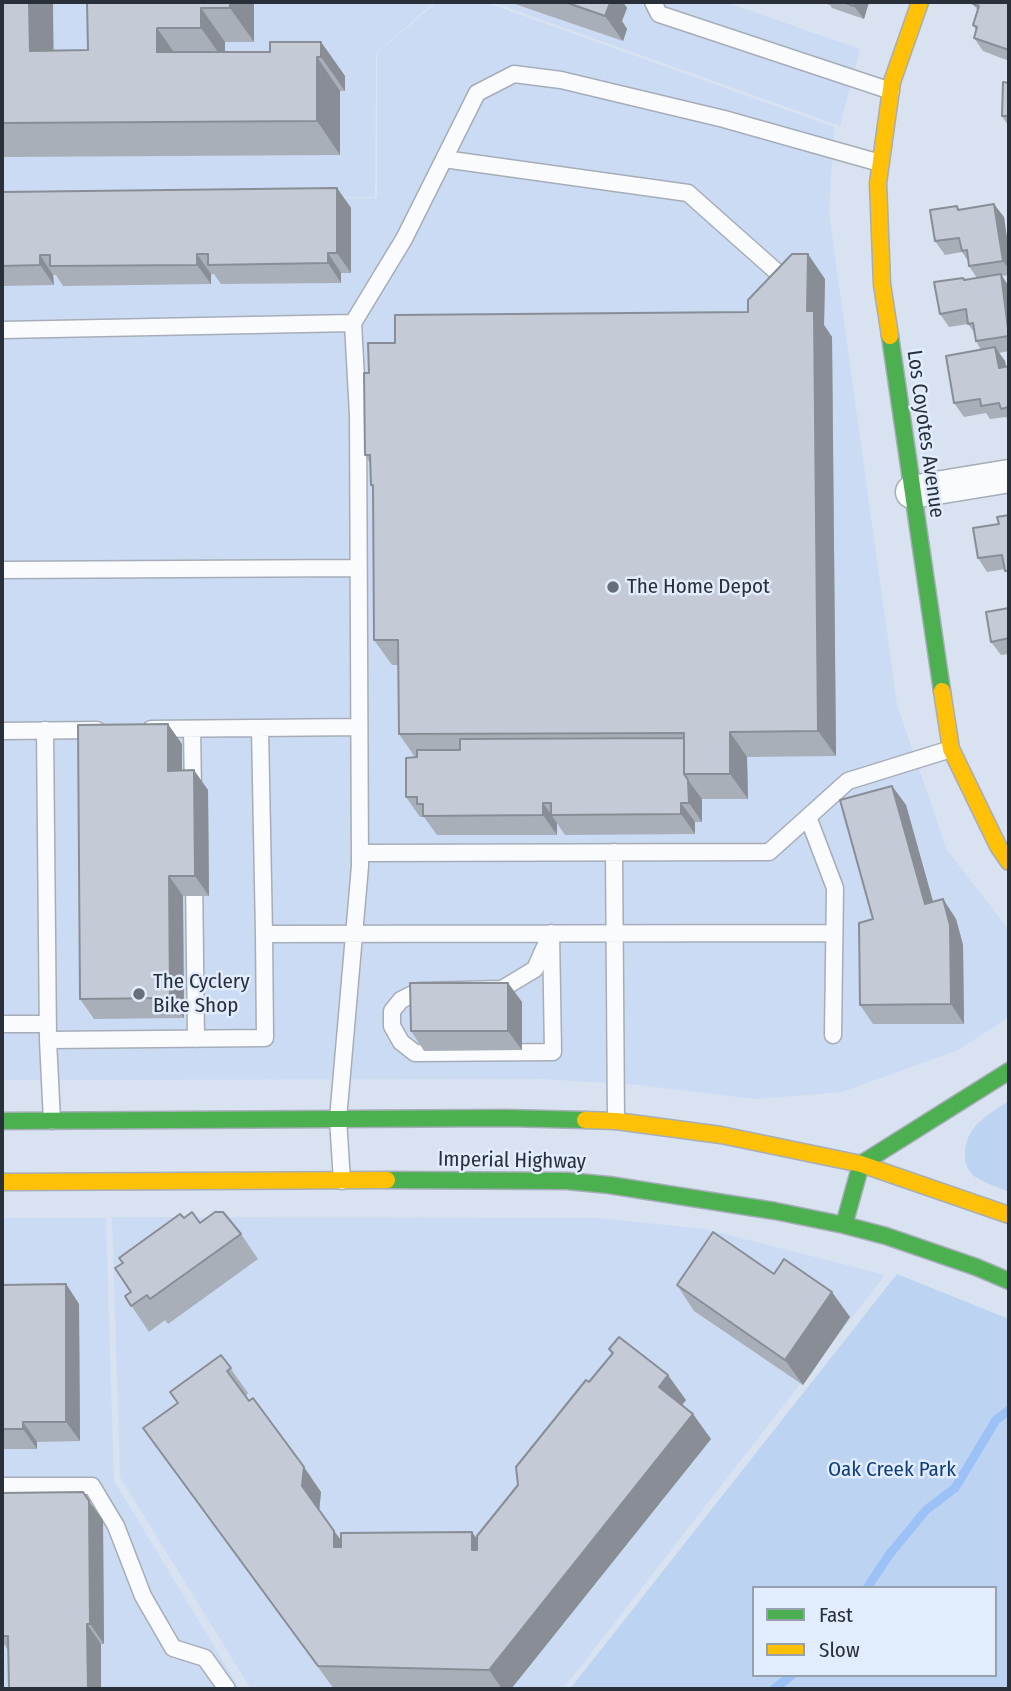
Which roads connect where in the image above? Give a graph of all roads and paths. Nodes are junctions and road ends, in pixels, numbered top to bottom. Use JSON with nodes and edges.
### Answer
{"nodes":[{"id":1,"x":653,"y":2,"type":"edge"},
{"id":2,"x":919,"y":2,"type":"edge"},
{"id":3,"x":891,"y":91,"type":"junction"},
{"id":4,"x":444,"y":159,"type":"junction"},
{"id":5,"x":881,"y":163,"type":"junction"},
{"id":6,"x":787,"y":281,"type":"edge"},
{"id":7,"x":353,"y":323,"type":"junction"},
{"id":8,"x":2,"y":330,"type":"edge"},
{"id":9,"x":1009,"y":476,"type":"edge"},
{"id":10,"x":912,"y":492,"type":"junction"},
{"id":11,"x":358,"y":568,"type":"junction"},
{"id":12,"x":2,"y":570,"type":"edge"},
{"id":13,"x":359,"y":727,"type":"junction"},
{"id":14,"x":260,"y":728,"type":"junction"},
{"id":15,"x":141,"y":729,"type":"edge"},
{"id":16,"x":192,"y":729,"type":"junction"},
{"id":17,"x":45,"y":730,"type":"junction"},
{"id":18,"x":116,"y":730,"type":"edge"},
{"id":19,"x":2,"y":731,"type":"edge"},
{"id":20,"x":951,"y":749,"type":"junction"},
{"id":21,"x":193,"y":810,"type":"edge"},
{"id":22,"x":808,"y":817,"type":"junction"},
{"id":23,"x":614,"y":852,"type":"junction"},
{"id":24,"x":360,"y":853,"type":"junction"},
{"id":25,"x":1009,"y":862,"type":"edge"},
{"id":26,"x":194,"y":863,"type":"edge"},
{"id":27,"x":354,"y":933,"type":"junction"},
{"id":28,"x":551,"y":933,"type":"junction"},
{"id":29,"x":614,"y":933,"type":"junction"},
{"id":30,"x":834,"y":933,"type":"junction"},
{"id":31,"x":264,"y":934,"type":"junction"},
{"id":32,"x":2,"y":1024,"type":"edge"},
{"id":33,"x":48,"y":1032,"type":"junction"},
{"id":34,"x":833,"y":1035,"type":"dead end"},
{"id":35,"x":196,"y":1039,"type":"junction"},
{"id":36,"x":1009,"y":1072,"type":"edge"},
{"id":37,"x":338,"y":1119,"type":"junction"},
{"id":38,"x":2,"y":1121,"type":"edge"},
{"id":39,"x":52,"y":1121,"type":"junction"},
{"id":40,"x":616,"y":1121,"type":"junction"},
{"id":41,"x":861,"y":1164,"type":"junction"},
{"id":42,"x":342,"y":1181,"type":"junction"},
{"id":43,"x":2,"y":1182,"type":"edge"},
{"id":44,"x":1009,"y":1215,"type":"edge"},
{"id":45,"x":844,"y":1225,"type":"junction"},
{"id":46,"x":1009,"y":1281,"type":"edge"},
{"id":47,"x":2,"y":1486,"type":"edge"},
{"id":48,"x":228,"y":1689,"type":"edge"}],
"edges":[{"from":1,"to":3,"type":"lane"},
{"from":2,"to":3,"type":"main road","name":"Los Coyotes Avenue"},
{"from":3,"to":5,"type":"main road","name":"Los Coyotes Avenue"},
{"from":4,"to":5,"type":"lane"},
{"from":4,"to":6,"type":"lane"},
{"from":4,"to":7,"type":"lane"},
{"from":5,"to":10,"type":"main road","name":"Los Coyotes Avenue"},
{"from":7,"to":8,"type":"lane"},
{"from":7,"to":11,"type":"lane"},
{"from":9,"to":10,"type":"street"},
{"from":10,"to":20,"type":"main road","name":"Los Coyotes Avenue"},
{"from":11,"to":12,"type":"lane"},
{"from":11,"to":13,"type":"lane"},
{"from":13,"to":14,"type":"lane"},
{"from":13,"to":24,"type":"lane"},
{"from":14,"to":16,"type":"lane"},
{"from":14,"to":31,"type":"lane"},
{"from":15,"to":16,"type":"lane"},
{"from":16,"to":21,"type":"lane"},
{"from":17,"to":18,"type":"lane"},
{"from":17,"to":19,"type":"lane"},
{"from":17,"to":33,"type":"lane"},
{"from":20,"to":22,"type":"lane"},
{"from":20,"to":25,"type":"main road","name":"Los Coyotes Avenue"},
{"from":22,"to":23,"type":"lane"},
{"from":22,"to":30,"type":"lane"},
{"from":23,"to":24,"type":"lane"},
{"from":23,"to":29,"type":"lane"},
{"from":24,"to":27,"type":"lane"},
{"from":26,"to":35,"type":"lane"},
{"from":27,"to":28,"type":"lane"},
{"from":27,"to":31,"type":"lane"},
{"from":27,"to":37,"type":"lane"},
{"from":28,"to":28,"type":"lane"},
{"from":28,"to":29,"type":"lane"},
{"from":29,"to":30,"type":"lane"},
{"from":29,"to":40,"type":"lane"},
{"from":30,"to":34,"type":"lane"},
{"from":31,"to":35,"type":"lane"},
{"from":32,"to":33,"type":"lane"},
{"from":33,"to":35,"type":"lane"},
{"from":33,"to":39,"type":"lane"},
{"from":36,"to":41,"type":"main road"},
{"from":37,"to":39,"type":"main road","name":"Imperial Highway"},
{"from":37,"to":40,"type":"main road","name":"Imperial Highway"},
{"from":37,"to":42,"type":"lane"},
{"from":38,"to":39,"type":"main road","name":"Imperial Highway"},
{"from":40,"to":41,"type":"main road","name":"Imperial Highway"},
{"from":41,"to":44,"type":"main road","name":"Imperial Highway"},
{"from":41,"to":45,"type":"main road"},
{"from":42,"to":43,"type":"main road","name":"Imperial Highway"},
{"from":42,"to":45,"type":"main road","name":"Imperial Highway"},
{"from":45,"to":46,"type":"main road","name":"Imperial Highway"},
{"from":47,"to":48,"type":"lane"}]}
